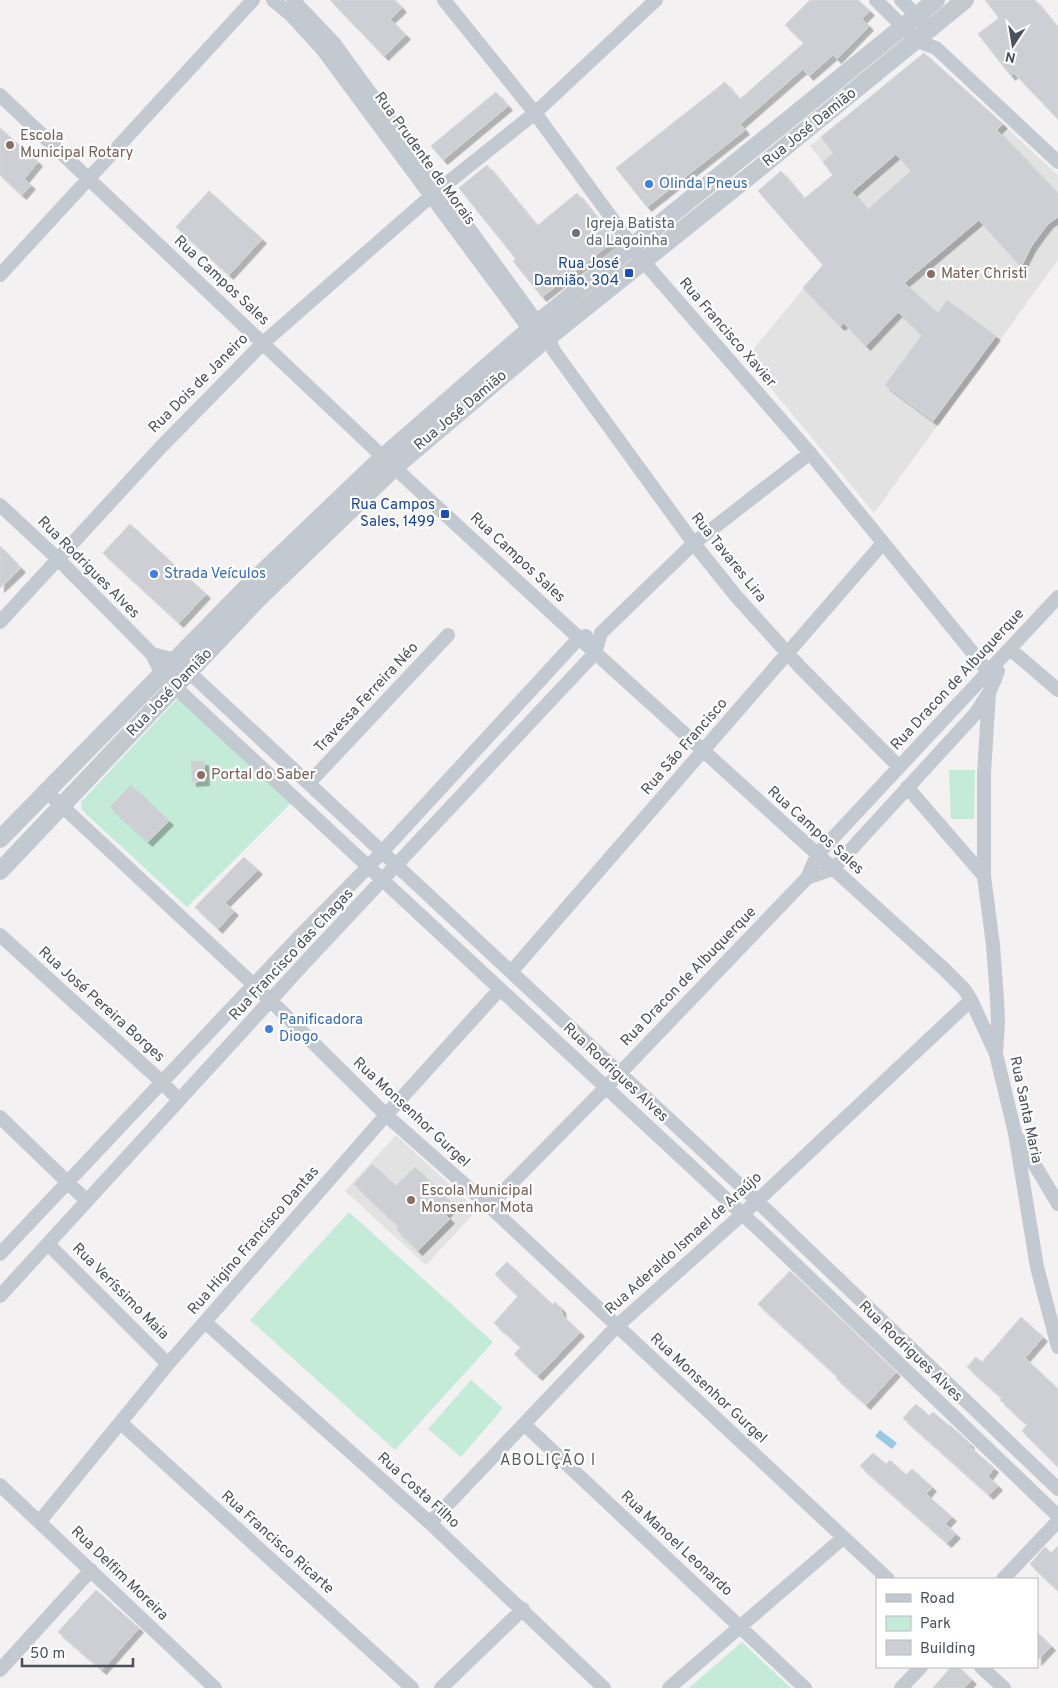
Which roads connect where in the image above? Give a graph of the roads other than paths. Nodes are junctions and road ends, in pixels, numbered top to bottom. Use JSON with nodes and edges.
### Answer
{"nodes":[{"id":1,"x":253,"y":0,"type":"edge"},
{"id":2,"x":273,"y":0,"type":"edge"},
{"id":3,"x":293,"y":0,"type":"edge"},
{"id":4,"x":444,"y":0,"type":"edge"},
{"id":5,"x":656,"y":0,"type":"edge"},
{"id":6,"x":876,"y":0,"type":"edge"},
{"id":7,"x":901,"y":0,"type":"edge"},
{"id":8,"x":936,"y":0,"type":"edge"},
{"id":9,"x":965,"y":0,"type":"edge"},
{"id":10,"x":918,"y":15,"type":"junction"},
{"id":11,"x":904,"y":27,"type":"junction"},
{"id":12,"x":923,"y":35,"type":"junction"},
{"id":13,"x":0,"y":95,"type":"edge"},
{"id":14,"x":534,"y":113,"type":"junction"},
{"id":15,"x":1058,"y":162,"type":"edge"},
{"id":16,"x":89,"y":179,"type":"junction"},
{"id":17,"x":435,"y":193,"type":"junction"},
{"id":18,"x":632,"y":247,"type":"junction"},
{"id":19,"x":644,"y":261,"type":"junction"},
{"id":20,"x":0,"y":275,"type":"edge"},
{"id":21,"x":533,"y":326,"type":"junction"},
{"id":22,"x":263,"y":343,"type":"junction"},
{"id":23,"x":547,"y":344,"type":"junction"},
{"id":24,"x":810,"y":453,"type":"junction"},
{"id":25,"x":389,"y":462,"type":"junction"},
{"id":26,"x":0,"y":505,"type":"edge"},
{"id":27,"x":694,"y":543,"type":"junction"},
{"id":28,"x":883,"y":543,"type":"junction"},
{"id":29,"x":58,"y":559,"type":"junction"},
{"id":30,"x":1058,"y":597,"type":"edge"},
{"id":31,"x":0,"y":622,"type":"edge"},
{"id":32,"x":601,"y":633,"type":"junction"},
{"id":33,"x":448,"y":635,"type":"dead end"},
{"id":34,"x":579,"y":638,"type":"junction"},
{"id":35,"x":595,"y":653,"type":"junction"},
{"id":36,"x":788,"y":653,"type":"junction"},
{"id":37,"x":1007,"y":653,"type":"junction"},
{"id":38,"x":152,"y":654,"type":"junction"},
{"id":39,"x":176,"y":660,"type":"junction"},
{"id":40,"x":189,"y":672,"type":"junction"},
{"id":41,"x":168,"y":681,"type":"junction"},
{"id":42,"x":991,"y":682,"type":"junction"},
{"id":43,"x":1058,"y":690,"type":"edge"},
{"id":44,"x":703,"y":751,"type":"junction"},
{"id":45,"x":899,"y":767,"type":"junction"},
{"id":46,"x":309,"y":783,"type":"junction"},
{"id":47,"x":907,"y":787,"type":"junction"},
{"id":48,"x":46,"y":792,"type":"junction"},
{"id":49,"x":62,"y":806,"type":"junction"},
{"id":50,"x":0,"y":839,"type":"edge"},
{"id":51,"x":382,"y":851,"type":"junction"},
{"id":52,"x":817,"y":855,"type":"junction"},
{"id":53,"x":368,"y":866,"type":"junction"},
{"id":54,"x":397,"y":866,"type":"junction"},
{"id":55,"x":833,"y":869,"type":"junction"},
{"id":56,"x":0,"y":871,"type":"edge"},
{"id":57,"x":984,"y":876,"type":"junction"},
{"id":58,"x":807,"y":878,"type":"junction"},
{"id":59,"x":384,"y":880,"type":"junction"},
{"id":60,"x":0,"y":935,"type":"edge"},
{"id":61,"x":511,"y":972,"type":"junction"},
{"id":62,"x":253,"y":985,"type":"junction"},
{"id":63,"x":500,"y":989,"type":"junction"},
{"id":64,"x":971,"y":1000,"type":"junction"},
{"id":65,"x":271,"y":1001,"type":"junction"},
{"id":66,"x":996,"y":1054,"type":"junction"},
{"id":67,"x":620,"y":1073,"type":"junction"},
{"id":68,"x":162,"y":1082,"type":"junction"},
{"id":69,"x":606,"y":1087,"type":"junction"},
{"id":70,"x":179,"y":1100,"type":"junction"},
{"id":71,"x":386,"y":1115,"type":"junction"},
{"id":72,"x":0,"y":1117,"type":"edge"},
{"id":73,"x":1016,"y":1133,"type":"junction"},
{"id":74,"x":68,"y":1182,"type":"junction"},
{"id":75,"x":87,"y":1201,"type":"junction"},
{"id":76,"x":757,"y":1201,"type":"junction"},
{"id":77,"x":1058,"y":1204,"type":"edge"},
{"id":78,"x":489,"y":1206,"type":"junction"},
{"id":79,"x":742,"y":1214,"type":"junction"},
{"id":80,"x":48,"y":1244,"type":"junction"},
{"id":81,"x":0,"y":1254,"type":"edge"},
{"id":82,"x":0,"y":1296,"type":"edge"},
{"id":83,"x":205,"y":1322,"type":"junction"},
{"id":84,"x":617,"y":1326,"type":"junction"},
{"id":85,"x":1058,"y":1347,"type":"edge"},
{"id":86,"x":168,"y":1364,"type":"junction"},
{"id":87,"x":121,"y":1423,"type":"junction"},
{"id":88,"x":524,"y":1424,"type":"junction"},
{"id":89,"x":0,"y":1485,"type":"edge"},
{"id":90,"x":1058,"y":1489,"type":"edge"},
{"id":91,"x":1058,"y":1516,"type":"edge"},
{"id":92,"x":40,"y":1521,"type":"junction"},
{"id":93,"x":1058,"y":1521,"type":"edge"},
{"id":94,"x":430,"y":1523,"type":"junction"},
{"id":95,"x":843,"y":1538,"type":"junction"},
{"id":96,"x":91,"y":1570,"type":"junction"},
{"id":97,"x":887,"y":1578,"type":"edge"},
{"id":98,"x":1004,"y":1578,"type":"edge"},
{"id":99,"x":523,"y":1610,"type":"junction"},
{"id":100,"x":740,"y":1627,"type":"junction"},
{"id":101,"x":920,"y":1668,"type":"edge"},
{"id":102,"x":982,"y":1668,"type":"edge"},
{"id":103,"x":0,"y":1670,"type":"edge"},
{"id":104,"x":215,"y":1688,"type":"edge"},
{"id":105,"x":412,"y":1688,"type":"edge"},
{"id":106,"x":441,"y":1688,"type":"edge"},
{"id":107,"x":604,"y":1688,"type":"edge"},
{"id":108,"x":669,"y":1688,"type":"edge"},
{"id":109,"x":805,"y":1688,"type":"edge"},
{"id":110,"x":901,"y":1688,"type":"edge"},
{"id":111,"x":1004,"y":1688,"type":"edge"}],
"edges":[{"from":1,"to":16,"type":"street"},
{"from":2,"to":17,"type":"street","name":"Rua Prudente de Morais"},
{"from":3,"to":17,"type":"street","name":"Rua Prudente de Morais"},
{"from":4,"to":14,"type":"street","name":"Rua Francisco Xavier"},
{"from":5,"to":14,"type":"street","name":"Rua Dois de Janeiro"},
{"from":6,"to":11,"type":"street"},
{"from":7,"to":10,"type":"street"},
{"from":8,"to":10,"type":"street","name":"Rua José Damião"},
{"from":9,"to":12,"type":"street","name":"Rua José Damião"},
{"from":10,"to":11,"type":"street","name":"Rua José Damião"},
{"from":10,"to":12,"type":"street"},
{"from":11,"to":12,"type":"street"},
{"from":11,"to":18,"type":"street","name":"Rua José Damião"},
{"from":12,"to":15,"type":"street"},
{"from":12,"to":19,"type":"street","name":"Rua José Damião"},
{"from":13,"to":16,"type":"street","name":"Rua Campos Sales"},
{"from":14,"to":17,"type":"street","name":"Rua Dois de Janeiro"},
{"from":14,"to":18,"type":"street","name":"Rua Francisco Xavier"},
{"from":16,"to":20,"type":"street"},
{"from":16,"to":22,"type":"street","name":"Rua Campos Sales"},
{"from":17,"to":21,"type":"street","name":"Rua Prudente de Morais"},
{"from":17,"to":22,"type":"street","name":"Rua Dois de Janeiro"},
{"from":18,"to":19,"type":"street","name":"Rua Francisco Xavier"},
{"from":18,"to":21,"type":"street","name":"Rua José Damião"},
{"from":19,"to":23,"type":"street","name":"Rua José Damião"},
{"from":19,"to":24,"type":"street","name":"Rua Francisco Xavier"},
{"from":21,"to":23,"type":"street","name":"Rua Prudente de Morais"},
{"from":21,"to":25,"type":"street","name":"Rua José Damião"},
{"from":22,"to":25,"type":"street","name":"Rua Campos Sales"},
{"from":22,"to":29,"type":"street","name":"Rua Dois de Janeiro"},
{"from":23,"to":25,"type":"street","name":"Rua José Damião"},
{"from":23,"to":27,"type":"street","name":"Rua Tavares Lira"},
{"from":24,"to":27,"type":"street","name":"Rua Francisco das Chagas"},
{"from":24,"to":28,"type":"street","name":"Rua Francisco Xavier"},
{"from":25,"to":34,"type":"street","name":"Rua Campos Sales"},
{"from":25,"to":39,"type":"street","name":"Rua José Damião"},
{"from":25,"to":40,"type":"street","name":"Rua José Damião"},
{"from":26,"to":29,"type":"street","name":"Rua Rodrigues Alves"},
{"from":27,"to":32,"type":"street","name":"Rua Francisco das Chagas"},
{"from":27,"to":36,"type":"street","name":"Rua Tavares Lira"},
{"from":28,"to":36,"type":"street","name":"Rua São Francisco"},
{"from":28,"to":42,"type":"street","name":"Rua Francisco Xavier"},
{"from":29,"to":31,"type":"street","name":"Rua Dois de Janeiro"},
{"from":29,"to":38,"type":"street","name":"Rua Rodrigues Alves"},
{"from":30,"to":37,"type":"street","name":"Rua Dracon de Albuquerque"},
{"from":32,"to":34,"type":"street"},
{"from":32,"to":35,"type":"street","name":"Rua Francisco das Chagas"},
{"from":33,"to":46,"type":"street","name":"Travessa Ferreira Néo"},
{"from":34,"to":35,"type":"street","name":"Rua Campos Sales"},
{"from":34,"to":51,"type":"street","name":"Rua Francisco das Chagas"},
{"from":35,"to":44,"type":"street","name":"Rua Campos Sales"},
{"from":35,"to":54,"type":"street","name":"Rua Francisco das Chagas"},
{"from":36,"to":44,"type":"street","name":"Rua São Francisco"},
{"from":36,"to":45,"type":"street","name":"Rua Tavares Lira"},
{"from":37,"to":42,"type":"street","name":"Rua Santa Maria"},
{"from":37,"to":43,"type":"street"},
{"from":38,"to":39,"type":"street","name":"Rua Rodrigues Alves"},
{"from":38,"to":41,"type":"street","name":"Rua Rodrigues Alves"},
{"from":39,"to":40,"type":"street","name":"Rua Rodrigues Alves"},
{"from":39,"to":41,"type":"street","name":"Rua José Damião"},
{"from":40,"to":41,"type":"street","name":"Rua José Damião"},
{"from":40,"to":46,"type":"street","name":"Rua Rodrigues Alves"},
{"from":41,"to":48,"type":"street","name":"Rua José Damião"},
{"from":41,"to":49,"type":"street","name":"Rua José Damião"},
{"from":41,"to":53,"type":"street","name":"Rua Rodrigues Alves"},
{"from":42,"to":45,"type":"street","name":"Rua Dracon de Albuquerque"},
{"from":42,"to":47,"type":"street","name":"Rua Dracon de Albuquerque"},
{"from":42,"to":57,"type":"street","name":"Rua Santa Maria"},
{"from":44,"to":52,"type":"street","name":"Rua Campos Sales"},
{"from":44,"to":61,"type":"street","name":"Rua São Francisco"},
{"from":45,"to":52,"type":"street","name":"Rua Dracon de Albuquerque"},
{"from":46,"to":51,"type":"street","name":"Rua Rodrigues Alves"},
{"from":47,"to":55,"type":"street","name":"Rua Dracon de Albuquerque"},
{"from":47,"to":57,"type":"street"},
{"from":48,"to":49,"type":"street","name":"Rua Monsenhor Gurgel"},
{"from":48,"to":50,"type":"street","name":"Rua José Damião"},
{"from":49,"to":56,"type":"street","name":"Rua José Damião"},
{"from":49,"to":62,"type":"street","name":"Rua Monsenhor Gurgel"},
{"from":51,"to":53,"type":"street","name":"Rua Francisco das Chagas"},
{"from":51,"to":54,"type":"street","name":"Rua Rodrigues Alves"},
{"from":52,"to":55,"type":"street","name":"Rua Campos Sales"},
{"from":52,"to":58,"type":"street","name":"Rua Dracon de Albuquerque"},
{"from":53,"to":59,"type":"street","name":"Rua Rodrigues Alves"},
{"from":53,"to":62,"type":"street","name":"Rua Francisco das Chagas"},
{"from":54,"to":59,"type":"street","name":"Rua Francisco das Chagas"},
{"from":54,"to":61,"type":"street","name":"Rua Rodrigues Alves"},
{"from":55,"to":58,"type":"street","name":"Rua Dracon de Albuquerque"},
{"from":55,"to":64,"type":"street","name":"Rua Campos Sales"},
{"from":57,"to":66,"type":"street","name":"Rua Santa Maria"},
{"from":58,"to":67,"type":"street","name":"Rua Dracon de Albuquerque"},
{"from":59,"to":63,"type":"street","name":"Rua Rodrigues Alves"},
{"from":59,"to":65,"type":"street","name":"Rua Francisco das Chagas"},
{"from":60,"to":68,"type":"street","name":"Rua José Pereira Borges"},
{"from":61,"to":67,"type":"street","name":"Rua Rodrigues Alves"},
{"from":62,"to":65,"type":"street","name":"Rua Monsenhor Gurgel"},
{"from":62,"to":68,"type":"street","name":"Rua Francisco das Chagas"},
{"from":63,"to":69,"type":"street","name":"Rua Rodrigues Alves"},
{"from":63,"to":71,"type":"street","name":"Rua Higino Francisco Dantas"},
{"from":64,"to":66,"type":"street","name":"Rua Campos Sales"},
{"from":64,"to":76,"type":"street","name":"Rua Aderaldo Ismael de Araújo"},
{"from":65,"to":70,"type":"street","name":"Rua Francisco das Chagas"},
{"from":65,"to":71,"type":"street","name":"Rua Monsenhor Gurgel"},
{"from":66,"to":73,"type":"street","name":"Rua Santa Maria"},
{"from":67,"to":69,"type":"street","name":"Rua Dracon de Albuquerque"},
{"from":67,"to":76,"type":"street","name":"Rua Rodrigues Alves"},
{"from":68,"to":70,"type":"street","name":"Rua José Pereira Borges"},
{"from":68,"to":74,"type":"street","name":"Rua Francisco das Chagas"},
{"from":69,"to":78,"type":"street","name":"Rua Dracon de Albuquerque"},
{"from":69,"to":79,"type":"street","name":"Rua Rodrigues Alves"},
{"from":70,"to":75,"type":"street","name":"Rua Francisco das Chagas"},
{"from":71,"to":78,"type":"street","name":"Rua Monsenhor Gurgel"},
{"from":71,"to":83,"type":"street","name":"Rua Higino Francisco Dantas"},
{"from":72,"to":74,"type":"street"},
{"from":73,"to":77,"type":"street"},
{"from":73,"to":85,"type":"street","name":"Rua Santa Maria"},
{"from":74,"to":75,"type":"street"},
{"from":74,"to":81,"type":"street","name":"Rua Francisco das Chagas"},
{"from":75,"to":80,"type":"street","name":"Rua Francisco das Chagas"},
{"from":76,"to":79,"type":"street","name":"Rua Aderaldo Ismael de Araújo"},
{"from":76,"to":90,"type":"street","name":"Rua Rodrigues Alves"},
{"from":78,"to":84,"type":"street","name":"Rua Monsenhor Gurgel"},
{"from":79,"to":84,"type":"street","name":"Rua Aderaldo Ismael de Araújo"},
{"from":79,"to":91,"type":"street","name":"Rua Rodrigues Alves"},
{"from":80,"to":82,"type":"street","name":"Rua Francisco das Chagas"},
{"from":80,"to":86,"type":"street","name":"Rua Veríssimo Maia"},
{"from":83,"to":86,"type":"street","name":"Rua Higino Francisco Dantas"},
{"from":83,"to":94,"type":"street","name":"Rua Costa Filho"},
{"from":84,"to":88,"type":"street","name":"Rua Aderaldo Ismael de Araújo"},
{"from":84,"to":95,"type":"street","name":"Rua Monsenhor Gurgel"},
{"from":86,"to":87,"type":"street","name":"Rua Higino Francisco Dantas"},
{"from":87,"to":92,"type":"street","name":"Rua Higino Francisco Dantas"},
{"from":87,"to":105,"type":"street","name":"Rua Francisco Ricarte"},
{"from":88,"to":94,"type":"street","name":"Rua Aderaldo Ismael de Araújo"},
{"from":88,"to":100,"type":"street","name":"Rua Manoel Leonardo"},
{"from":89,"to":92,"type":"street","name":"Rua Delfim Moreira"},
{"from":92,"to":96,"type":"street","name":"Rua Delfim Moreira"},
{"from":93,"to":98,"type":"street"},
{"from":94,"to":99,"type":"street","name":"Rua Costa Filho"},
{"from":95,"to":97,"type":"street","name":"Rua Monsenhor Gurgel"},
{"from":95,"to":100,"type":"street"},
{"from":96,"to":103,"type":"street"},
{"from":96,"to":104,"type":"street","name":"Rua Delfim Moreira"},
{"from":99,"to":106,"type":"street"},
{"from":99,"to":107,"type":"street","name":"Rua Costa Filho"},
{"from":100,"to":108,"type":"street"},
{"from":100,"to":109,"type":"street","name":"Rua Manoel Leonardo"},
{"from":101,"to":110,"type":"street"},
{"from":102,"to":111,"type":"street"}]}
